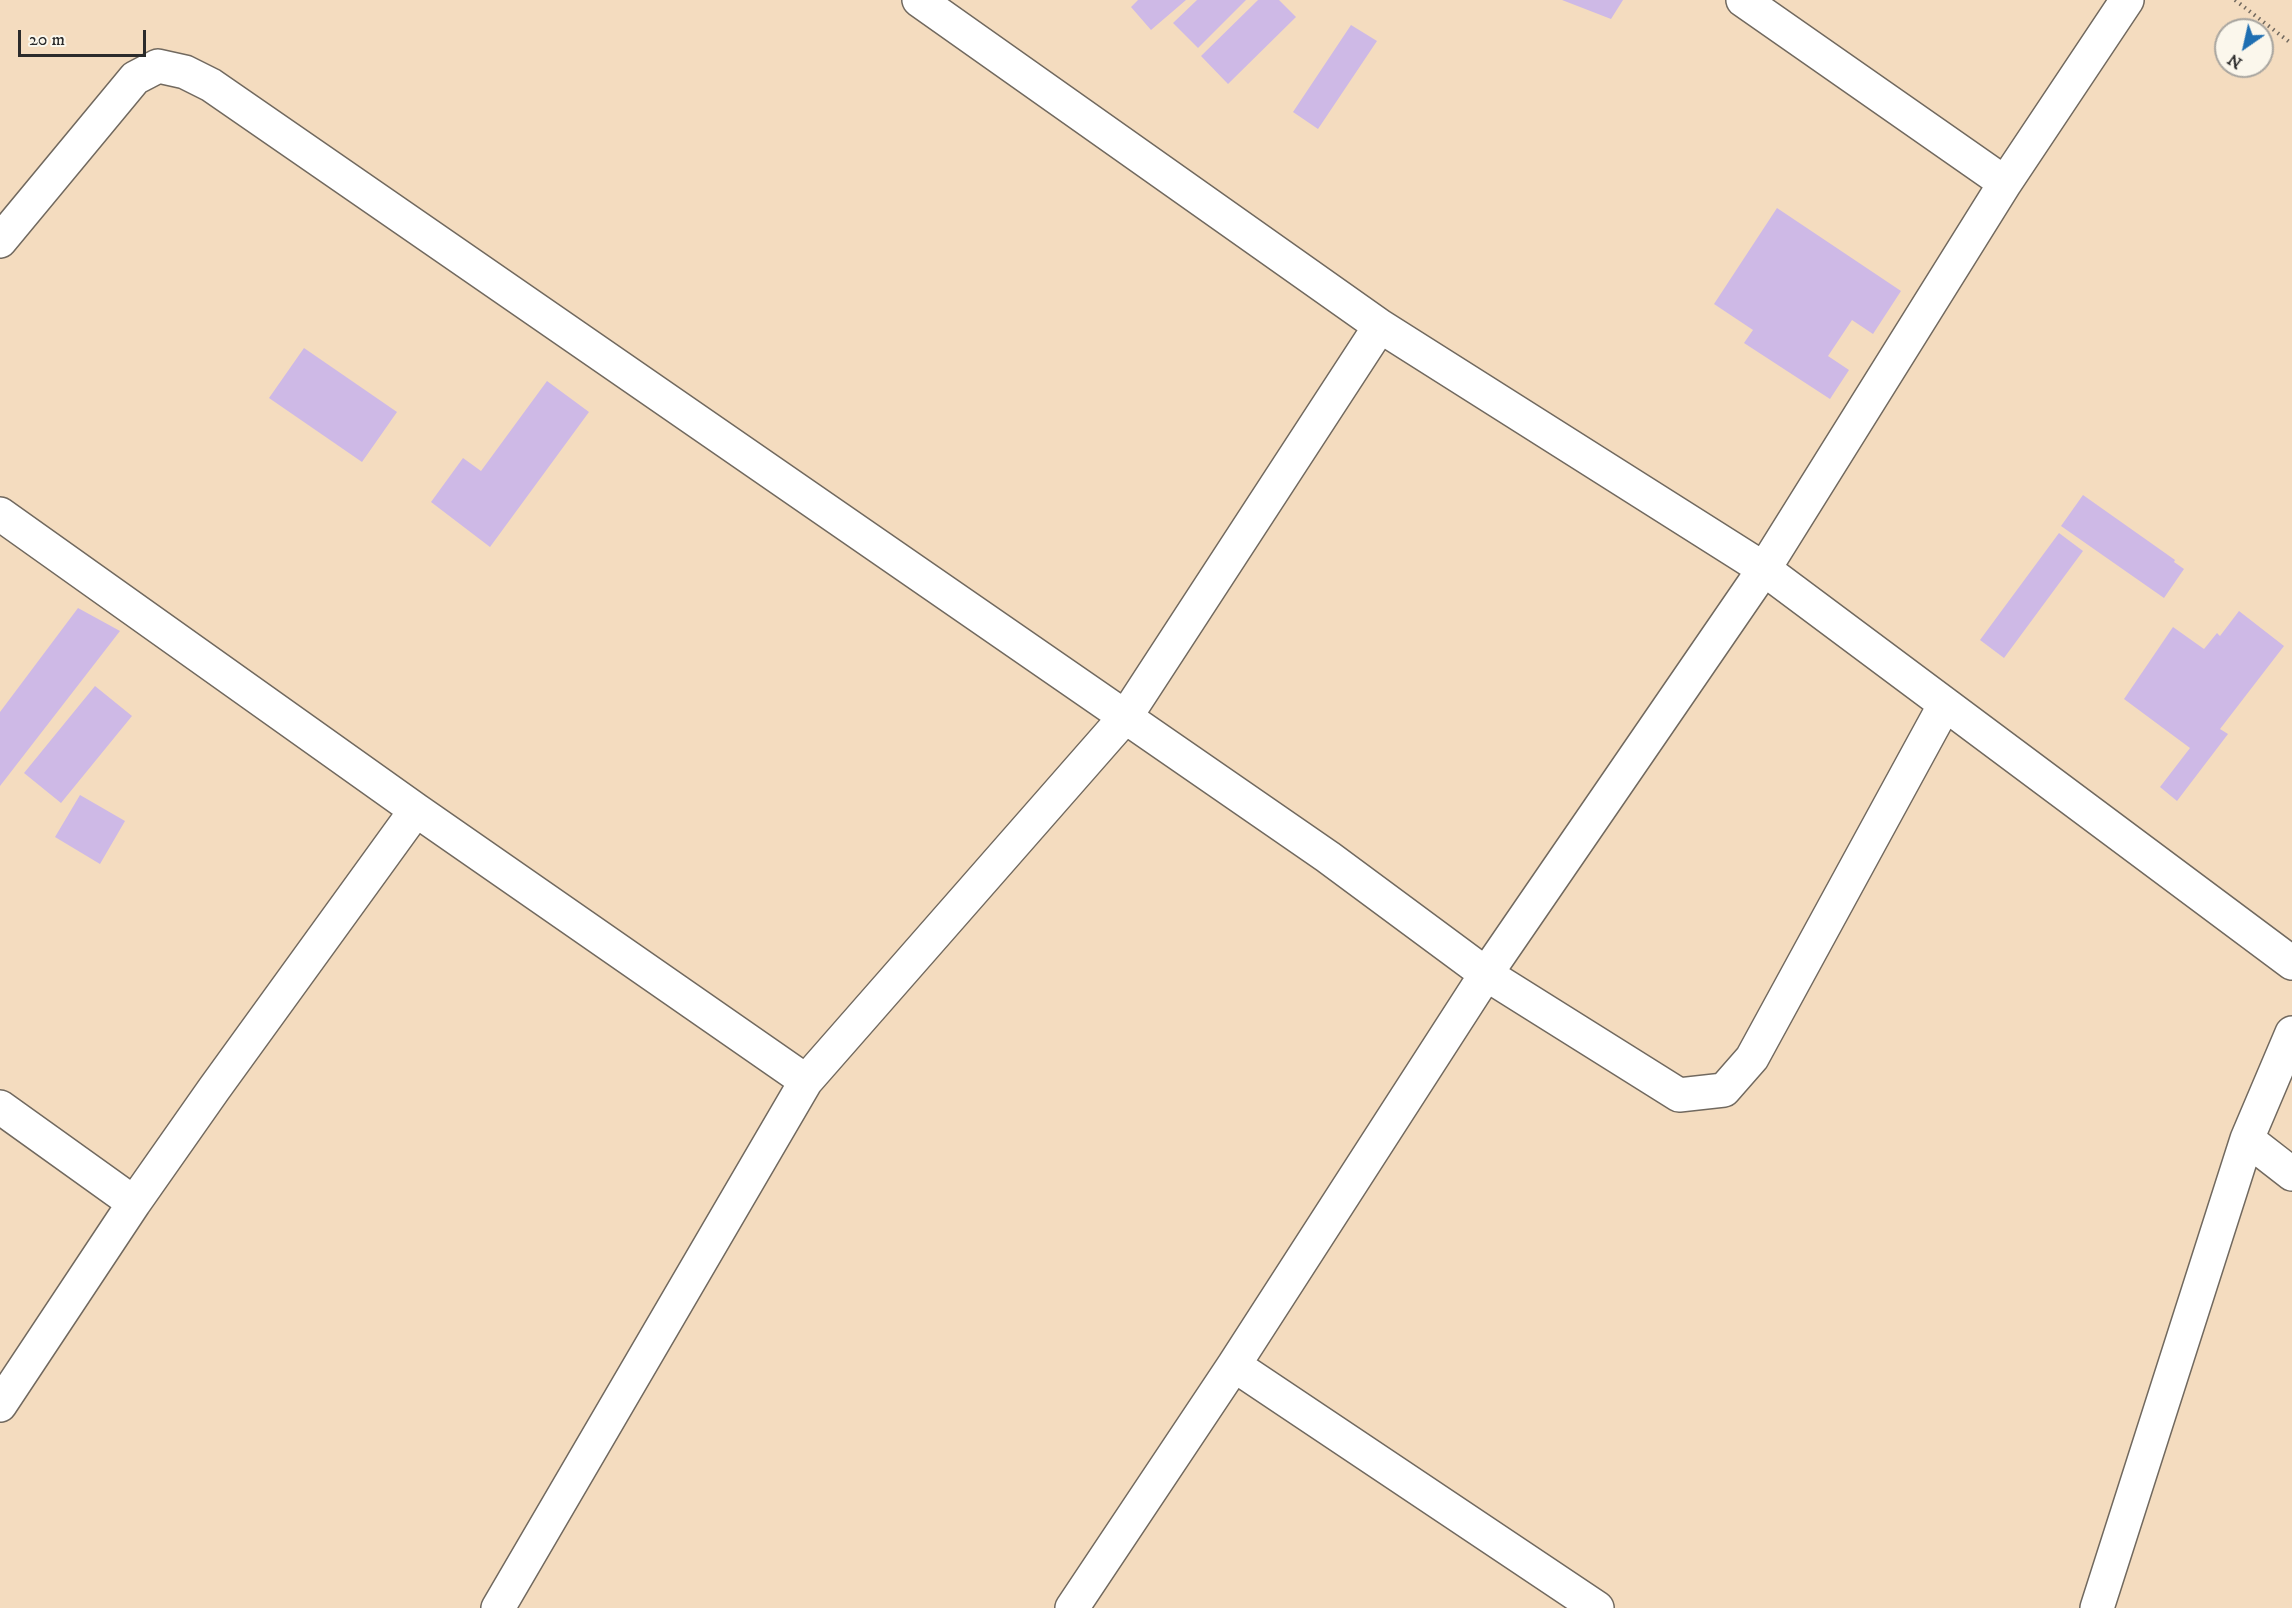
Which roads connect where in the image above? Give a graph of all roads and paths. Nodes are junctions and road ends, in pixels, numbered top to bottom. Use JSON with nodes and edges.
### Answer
{"nodes":[{"id":1,"x":919,"y":0,"type":"edge"},
{"id":2,"x":1743,"y":0,"type":"edge"},
{"id":3,"x":2127,"y":0,"type":"edge"},
{"id":4,"x":2235,"y":0,"type":"edge"},
{"id":5,"x":2292,"y":44,"type":"edge"},
{"id":6,"x":2005,"y":183,"type":"junction"},
{"id":7,"x":0,"y":241,"type":"edge"},
{"id":8,"x":1380,"y":326,"type":"junction"},
{"id":9,"x":0,"y":514,"type":"edge"},
{"id":10,"x":1764,"y":569,"type":"junction"},
{"id":11,"x":1944,"y":706,"type":"junction"},
{"id":12,"x":1126,"y":716,"type":"junction"},
{"id":13,"x":416,"y":810,"type":"junction"},
{"id":14,"x":2292,"y":963,"type":"edge"},
{"id":15,"x":1486,"y":974,"type":"junction"},
{"id":16,"x":2292,"y":1033,"type":"edge"},
{"id":17,"x":806,"y":1082,"type":"junction"},
{"id":18,"x":0,"y":1107,"type":"edge"},
{"id":19,"x":2247,"y":1139,"type":"junction"},
{"id":20,"x":2292,"y":1174,"type":"edge"},
{"id":21,"x":134,"y":1203,"type":"junction"},
{"id":22,"x":1234,"y":1365,"type":"junction"},
{"id":23,"x":0,"y":1405,"type":"edge"},
{"id":24,"x":498,"y":1608,"type":"edge"},
{"id":25,"x":1072,"y":1608,"type":"edge"},
{"id":26,"x":1597,"y":1608,"type":"edge"},
{"id":27,"x":2097,"y":1608,"type":"edge"}],
"edges":[{"from":1,"to":8,"type":"street"},
{"from":2,"to":6,"type":"street"},
{"from":3,"to":6,"type":"street"},
{"from":4,"to":5,"type":"path"},
{"from":6,"to":10,"type":"street"},
{"from":7,"to":12,"type":"street"},
{"from":8,"to":10,"type":"street"},
{"from":8,"to":12,"type":"street"},
{"from":9,"to":13,"type":"street"},
{"from":10,"to":11,"type":"street"},
{"from":10,"to":15,"type":"street"},
{"from":11,"to":14,"type":"street"},
{"from":11,"to":15,"type":"street"},
{"from":12,"to":15,"type":"street"},
{"from":12,"to":17,"type":"street"},
{"from":13,"to":17,"type":"street"},
{"from":13,"to":21,"type":"street"},
{"from":15,"to":22,"type":"street"},
{"from":16,"to":19,"type":"street"},
{"from":17,"to":24,"type":"street"},
{"from":18,"to":21,"type":"street"},
{"from":19,"to":20,"type":"street"},
{"from":19,"to":27,"type":"street"},
{"from":21,"to":23,"type":"street"},
{"from":22,"to":25,"type":"street"},
{"from":22,"to":26,"type":"street"}]}
